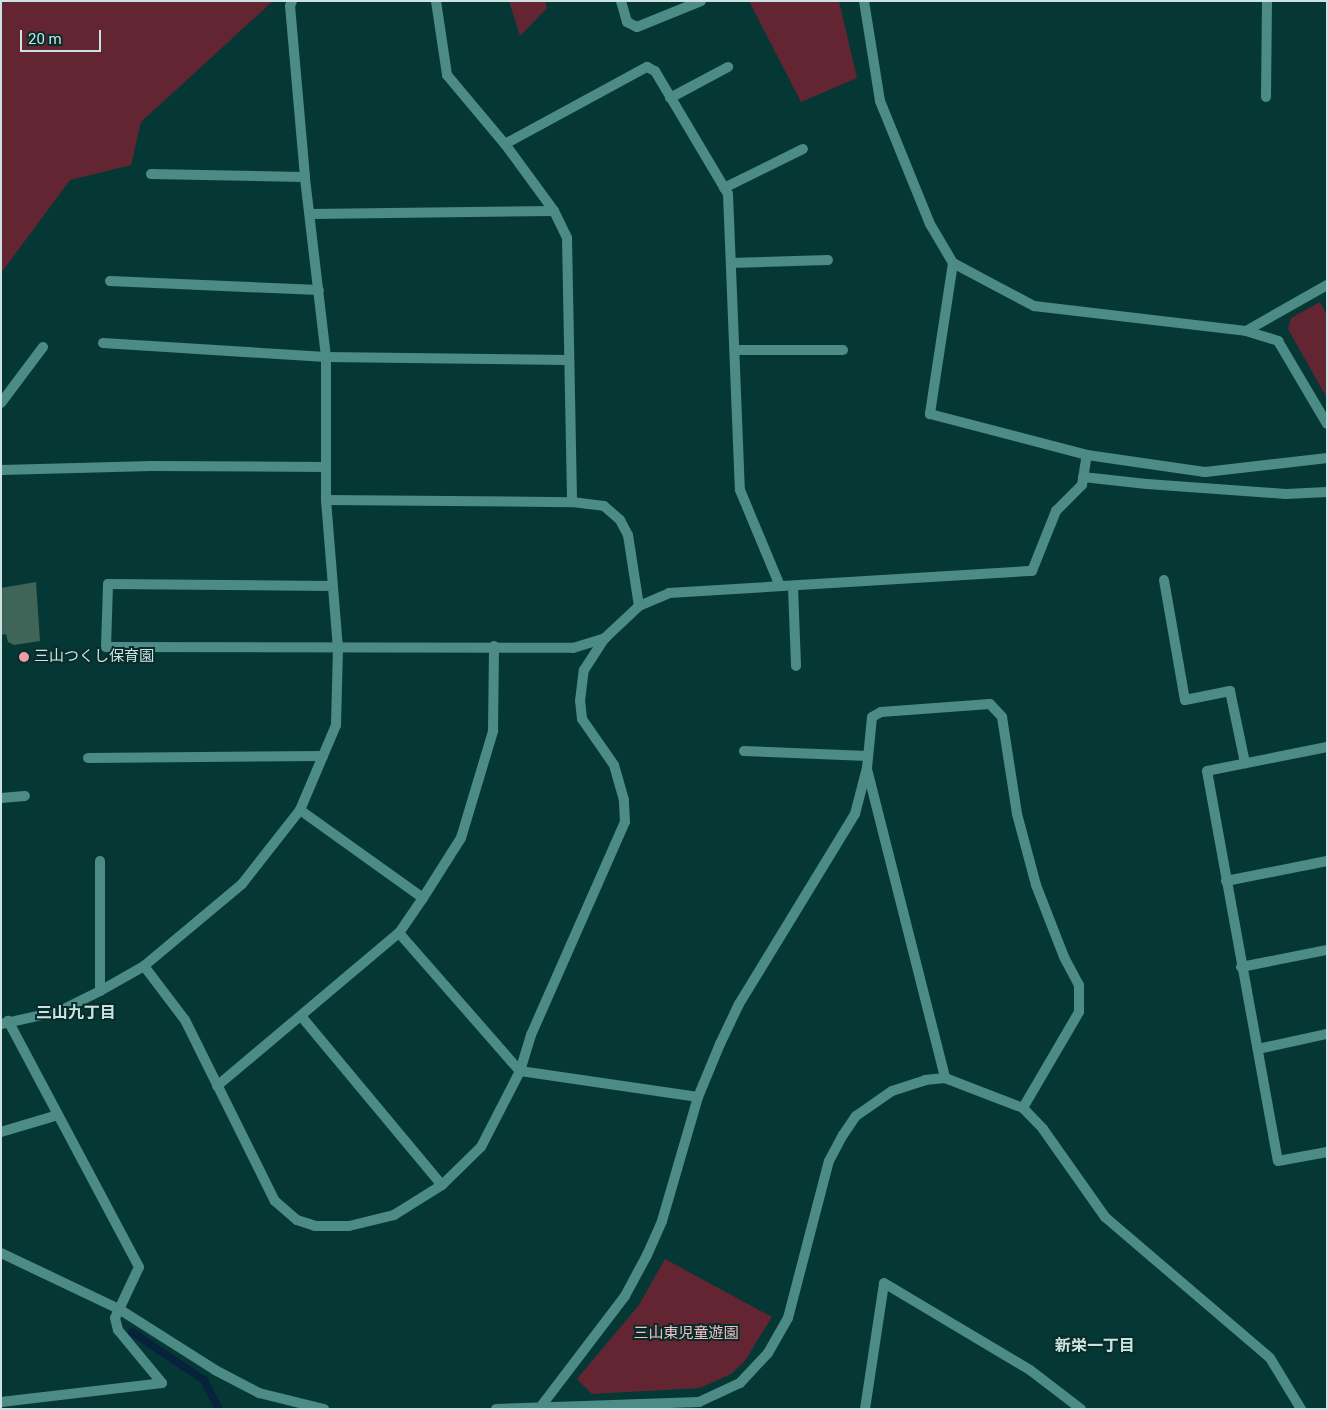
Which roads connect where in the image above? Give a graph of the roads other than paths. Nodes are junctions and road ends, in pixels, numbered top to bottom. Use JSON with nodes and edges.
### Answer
{"nodes":[{"id":1,"x":292,"y":1,"type":"edge"},
{"id":2,"x":436,"y":1,"type":"edge"},
{"id":3,"x":621,"y":1,"type":"edge"},
{"id":4,"x":701,"y":1,"type":"edge"},
{"id":5,"x":864,"y":1,"type":"edge"},
{"id":6,"x":1267,"y":1,"type":"edge"},
{"id":7,"x":728,"y":66,"type":"dead end"},
{"id":8,"x":1266,"y":97,"type":"dead end"},
{"id":9,"x":670,"y":98,"type":"junction"},
{"id":10,"x":505,"y":144,"type":"junction"},
{"id":11,"x":802,"y":149,"type":"dead end"},
{"id":12,"x":151,"y":174,"type":"dead end"},
{"id":13,"x":306,"y":177,"type":"junction"},
{"id":14,"x":724,"y":188,"type":"junction"},
{"id":15,"x":554,"y":211,"type":"junction"},
{"id":16,"x":310,"y":214,"type":"junction"},
{"id":17,"x":828,"y":260,"type":"dead end"},
{"id":18,"x":731,"y":263,"type":"junction"},
{"id":19,"x":953,"y":263,"type":"junction"},
{"id":20,"x":110,"y":282,"type":"dead end"},
{"id":21,"x":1327,"y":285,"type":"edge"},
{"id":22,"x":318,"y":290,"type":"junction"},
{"id":23,"x":1246,"y":331,"type":"junction"},
{"id":24,"x":104,"y":343,"type":"dead end"},
{"id":25,"x":43,"y":347,"type":"dead end"},
{"id":26,"x":735,"y":350,"type":"junction"},
{"id":27,"x":843,"y":350,"type":"dead end"},
{"id":28,"x":326,"y":357,"type":"junction"},
{"id":29,"x":567,"y":360,"type":"junction"},
{"id":30,"x":1,"y":403,"type":"edge"},
{"id":31,"x":1327,"y":424,"type":"edge"},
{"id":32,"x":1087,"y":455,"type":"junction"},
{"id":33,"x":1327,"y":458,"type":"edge"},
{"id":34,"x":326,"y":467,"type":"junction"},
{"id":35,"x":1,"y":470,"type":"edge"},
{"id":36,"x":1083,"y":477,"type":"junction"},
{"id":37,"x":1327,"y":492,"type":"edge"},
{"id":38,"x":326,"y":500,"type":"junction"},
{"id":39,"x":572,"y":502,"type":"junction"},
{"id":40,"x":1164,"y":580,"type":"dead end"},
{"id":41,"x":332,"y":586,"type":"junction"},
{"id":42,"x":780,"y":586,"type":"junction"},
{"id":43,"x":793,"y":587,"type":"junction"},
{"id":44,"x":639,"y":606,"type":"junction"},
{"id":45,"x":605,"y":638,"type":"junction"},
{"id":46,"x":494,"y":646,"type":"junction"},
{"id":47,"x":338,"y":649,"type":"junction"},
{"id":48,"x":796,"y":666,"type":"dead end"},
{"id":49,"x":1327,"y":748,"type":"edge"},
{"id":50,"x":744,"y":751,"type":"dead end"},
{"id":51,"x":323,"y":756,"type":"junction"},
{"id":52,"x":868,"y":756,"type":"junction"},
{"id":53,"x":88,"y":758,"type":"dead end"},
{"id":54,"x":1245,"y":763,"type":"junction"},
{"id":55,"x":867,"y":768,"type":"junction"},
{"id":56,"x":25,"y":796,"type":"dead end"},
{"id":57,"x":1,"y":798,"type":"edge"},
{"id":58,"x":300,"y":810,"type":"junction"},
{"id":59,"x":100,"y":861,"type":"dead end"},
{"id":60,"x":1327,"y":861,"type":"edge"},
{"id":61,"x":1226,"y":881,"type":"junction"},
{"id":62,"x":423,"y":898,"type":"junction"},
{"id":63,"x":399,"y":933,"type":"junction"},
{"id":64,"x":1327,"y":950,"type":"edge"},
{"id":65,"x":144,"y":966,"type":"junction"},
{"id":66,"x":1241,"y":967,"type":"junction"},
{"id":67,"x":100,"y":991,"type":"junction"},
{"id":68,"x":301,"y":1016,"type":"junction"},
{"id":69,"x":5,"y":1022,"type":"edge"},
{"id":70,"x":1327,"y":1034,"type":"edge"},
{"id":71,"x":1258,"y":1049,"type":"junction"},
{"id":72,"x":520,"y":1071,"type":"junction"},
{"id":73,"x":945,"y":1078,"type":"junction"},
{"id":74,"x":217,"y":1086,"type":"junction"},
{"id":75,"x":698,"y":1097,"type":"junction"},
{"id":76,"x":1023,"y":1108,"type":"junction"},
{"id":77,"x":58,"y":1115,"type":"junction"},
{"id":78,"x":1,"y":1132,"type":"edge"},
{"id":79,"x":1327,"y":1152,"type":"edge"},
{"id":80,"x":442,"y":1185,"type":"junction"},
{"id":81,"x":1,"y":1253,"type":"edge"},
{"id":82,"x":119,"y":1309,"type":"junction"},
{"id":83,"x":1,"y":1402,"type":"edge"},
{"id":84,"x":542,"y":1405,"type":"junction"},
{"id":85,"x":324,"y":1409,"type":"edge"},
{"id":86,"x":496,"y":1409,"type":"edge"},
{"id":87,"x":865,"y":1409,"type":"edge"},
{"id":88,"x":1080,"y":1409,"type":"edge"},
{"id":89,"x":1301,"y":1409,"type":"edge"}],
"edges":[{"from":1,"to":13,"type":"street"},
{"from":2,"to":10,"type":"street"},
{"from":3,"to":4,"type":"street"},
{"from":5,"to":19,"type":"street"},
{"from":6,"to":8,"type":"street"},
{"from":7,"to":9,"type":"street"},
{"from":9,"to":10,"type":"street"},
{"from":9,"to":14,"type":"street"},
{"from":10,"to":15,"type":"street"},
{"from":11,"to":14,"type":"street"},
{"from":12,"to":13,"type":"street"},
{"from":13,"to":16,"type":"street"},
{"from":14,"to":18,"type":"street"},
{"from":15,"to":16,"type":"street"},
{"from":15,"to":29,"type":"street"},
{"from":16,"to":22,"type":"street"},
{"from":17,"to":18,"type":"street"},
{"from":18,"to":26,"type":"street"},
{"from":19,"to":23,"type":"street"},
{"from":19,"to":32,"type":"street"},
{"from":20,"to":22,"type":"street"},
{"from":21,"to":23,"type":"street"},
{"from":22,"to":28,"type":"street"},
{"from":23,"to":31,"type":"street"},
{"from":24,"to":28,"type":"street"},
{"from":25,"to":30,"type":"street"},
{"from":26,"to":27,"type":"street"},
{"from":26,"to":42,"type":"street"},
{"from":28,"to":29,"type":"street"},
{"from":28,"to":34,"type":"street"},
{"from":29,"to":39,"type":"street"},
{"from":32,"to":33,"type":"street"},
{"from":32,"to":36,"type":"street"},
{"from":34,"to":35,"type":"street"},
{"from":34,"to":38,"type":"street"},
{"from":36,"to":37,"type":"street"},
{"from":36,"to":43,"type":"street"},
{"from":38,"to":39,"type":"street"},
{"from":38,"to":41,"type":"street"},
{"from":39,"to":44,"type":"street"},
{"from":40,"to":54,"type":"street"},
{"from":41,"to":47,"type":"street"},
{"from":41,"to":47,"type":"street"},
{"from":42,"to":43,"type":"street"},
{"from":42,"to":44,"type":"street"},
{"from":43,"to":48,"type":"street"},
{"from":44,"to":45,"type":"street"},
{"from":45,"to":46,"type":"street"},
{"from":45,"to":72,"type":"street"},
{"from":46,"to":47,"type":"street"},
{"from":46,"to":62,"type":"street"},
{"from":47,"to":51,"type":"street"},
{"from":49,"to":54,"type":"street"},
{"from":50,"to":52,"type":"street"},
{"from":51,"to":53,"type":"street"},
{"from":51,"to":58,"type":"street"},
{"from":52,"to":55,"type":"street"},
{"from":52,"to":76,"type":"street"},
{"from":54,"to":61,"type":"street"},
{"from":55,"to":73,"type":"street"},
{"from":55,"to":75,"type":"street"},
{"from":56,"to":57,"type":"street"},
{"from":58,"to":62,"type":"street"},
{"from":58,"to":65,"type":"street"},
{"from":59,"to":67,"type":"street"},
{"from":60,"to":61,"type":"street"},
{"from":61,"to":66,"type":"street"},
{"from":62,"to":63,"type":"street"},
{"from":63,"to":68,"type":"street"},
{"from":63,"to":72,"type":"street"},
{"from":64,"to":66,"type":"street"},
{"from":65,"to":67,"type":"street"},
{"from":65,"to":74,"type":"street"},
{"from":66,"to":71,"type":"street"},
{"from":67,"to":69,"type":"street"},
{"from":68,"to":74,"type":"street"},
{"from":68,"to":80,"type":"street"},
{"from":69,"to":77,"type":"street"},
{"from":70,"to":71,"type":"street"},
{"from":71,"to":79,"type":"street"},
{"from":72,"to":75,"type":"street"},
{"from":72,"to":80,"type":"street"},
{"from":73,"to":76,"type":"street"},
{"from":73,"to":84,"type":"street"},
{"from":74,"to":80,"type":"street"},
{"from":75,"to":84,"type":"street"},
{"from":76,"to":89,"type":"street"},
{"from":77,"to":78,"type":"street"},
{"from":77,"to":82,"type":"street"},
{"from":81,"to":82,"type":"street"},
{"from":82,"to":83,"type":"street"},
{"from":82,"to":85,"type":"street"},
{"from":84,"to":86,"type":"street"},
{"from":87,"to":88,"type":"street"}]}
